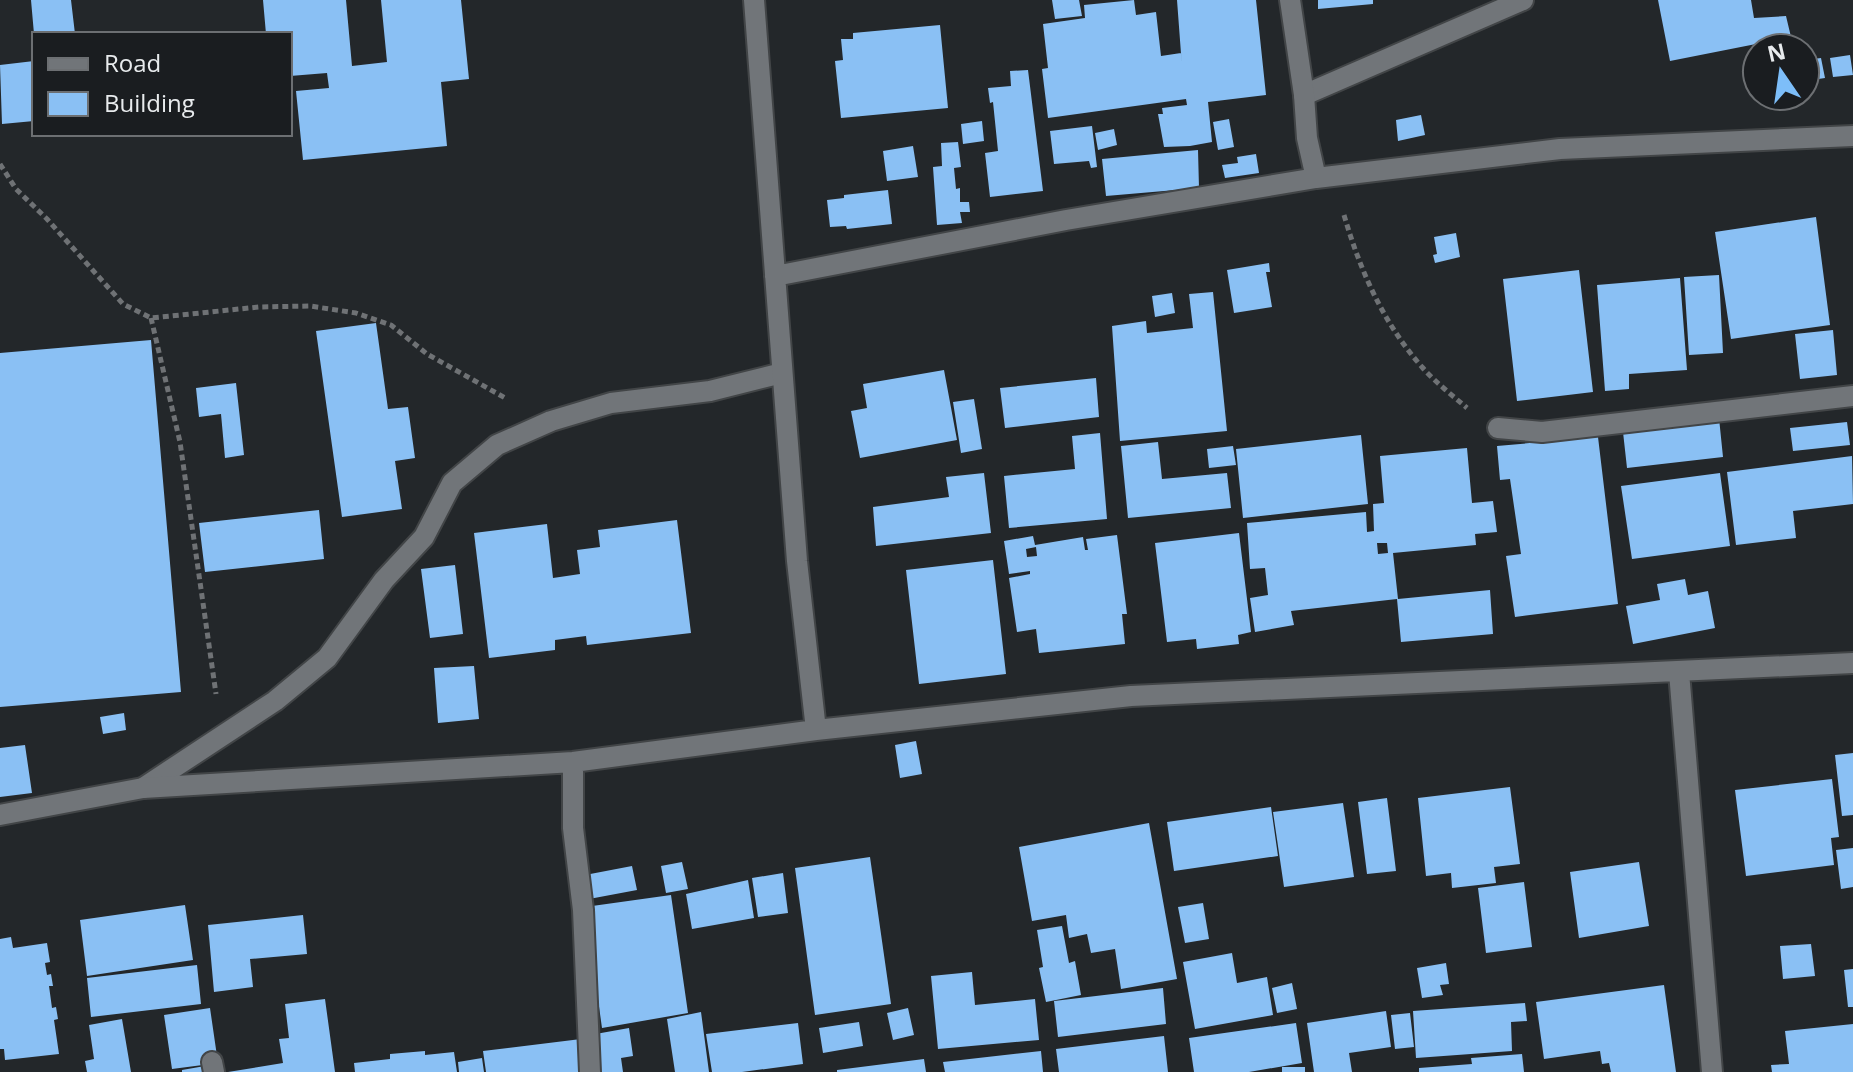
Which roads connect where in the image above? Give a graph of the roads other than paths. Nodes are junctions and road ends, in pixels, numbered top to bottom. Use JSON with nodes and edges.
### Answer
{"nodes":[{"id":1,"x":754,"y":0,"type":"edge"},
{"id":2,"x":1290,"y":0,"type":"edge"},
{"id":3,"x":1523,"y":0,"type":"edge"},
{"id":4,"x":1304,"y":95,"type":"junction"},
{"id":5,"x":1853,"y":136,"type":"edge"},
{"id":6,"x":1325,"y":177,"type":"junction"},
{"id":7,"x":775,"y":276,"type":"junction"},
{"id":8,"x":782,"y":373,"type":"junction"},
{"id":9,"x":1853,"y":396,"type":"edge"},
{"id":10,"x":1498,"y":428,"type":"road end"},
{"id":11,"x":1853,"y":663,"type":"edge"},
{"id":12,"x":1679,"y":672,"type":"junction"},
{"id":13,"x":816,"y":730,"type":"junction"},
{"id":14,"x":573,"y":762,"type":"junction"},
{"id":15,"x":143,"y":788,"type":"junction"},
{"id":16,"x":0,"y":815,"type":"edge"},
{"id":17,"x":590,"y":1072,"type":"edge"},
{"id":18,"x":1712,"y":1072,"type":"edge"}],
"edges":[{"from":1,"to":7,"type":"street"},
{"from":2,"to":4,"type":"street"},
{"from":3,"to":4,"type":"street"},
{"from":4,"to":6,"type":"street"},
{"from":5,"to":6,"type":"street"},
{"from":6,"to":7,"type":"street"},
{"from":7,"to":8,"type":"street"},
{"from":8,"to":13,"type":"street"},
{"from":8,"to":15,"type":"street"},
{"from":9,"to":10,"type":"street"},
{"from":11,"to":12,"type":"street"},
{"from":12,"to":13,"type":"street"},
{"from":12,"to":18,"type":"street"},
{"from":13,"to":14,"type":"street"},
{"from":14,"to":15,"type":"street"},
{"from":14,"to":17,"type":"street"},
{"from":15,"to":16,"type":"street"}]}
